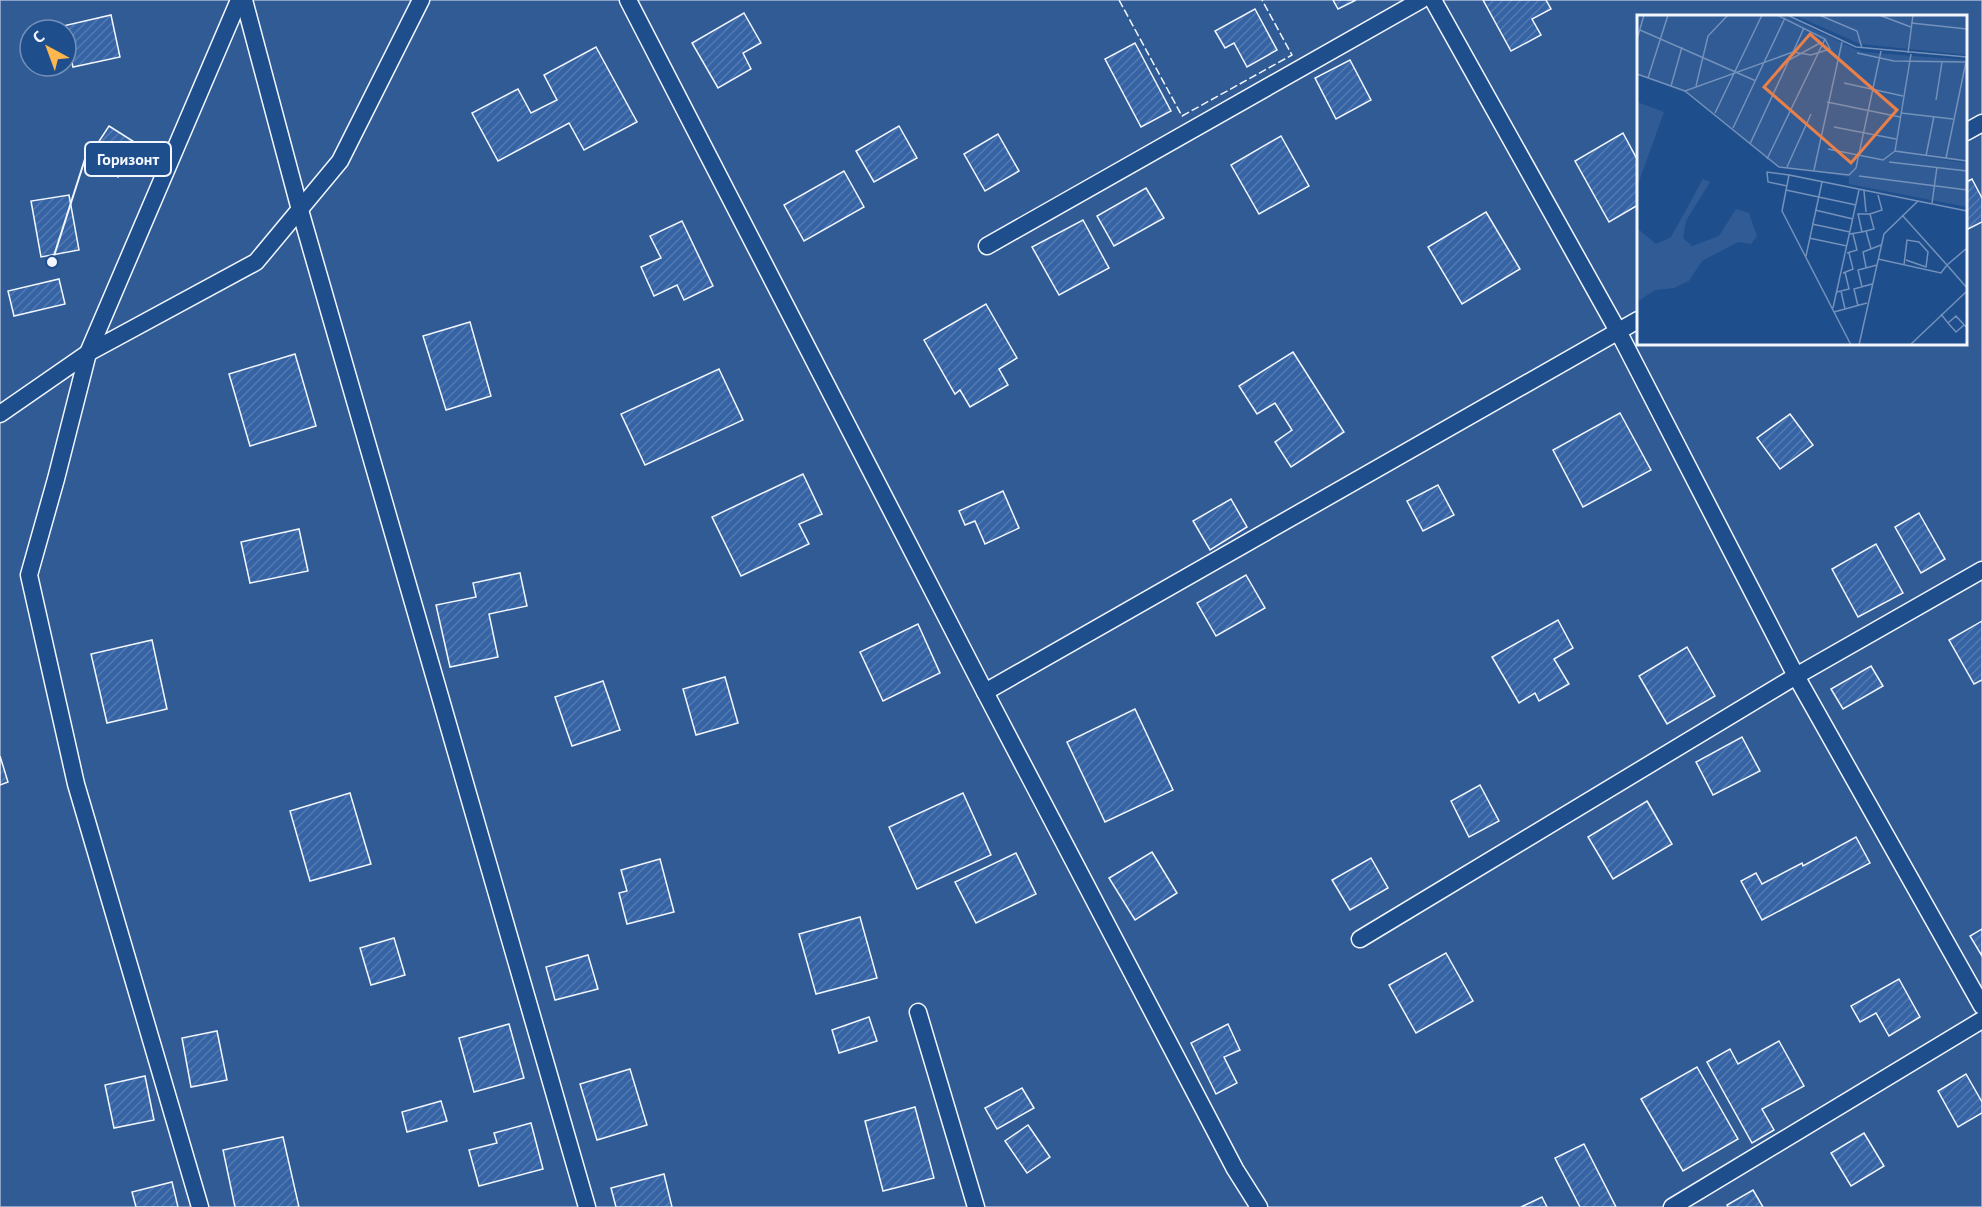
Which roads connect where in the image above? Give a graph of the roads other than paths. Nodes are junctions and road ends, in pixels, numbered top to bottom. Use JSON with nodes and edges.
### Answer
{"nodes":[{"id":1,"x":239,"y":0,"type":"edge"},
{"id":2,"x":244,"y":0,"type":"edge"},
{"id":3,"x":421,"y":0,"type":"edge"},
{"id":4,"x":628,"y":0,"type":"edge"},
{"id":5,"x":1421,"y":0,"type":"edge"},
{"id":6,"x":1433,"y":0,"type":"edge"},
{"id":7,"x":1982,"y":123,"type":"edge"},
{"id":8,"x":1967,"y":131,"type":"edge"},
{"id":9,"x":300,"y":210,"type":"junction"},
{"id":10,"x":987,"y":246,"type":"dead end"},
{"id":11,"x":1637,"y":321,"type":"edge"},
{"id":12,"x":1618,"y":331,"type":"junction"},
{"id":13,"x":88,"y":352,"type":"junction"},
{"id":14,"x":0,"y":414,"type":"edge"},
{"id":15,"x":1982,"y":570,"type":"edge"},
{"id":16,"x":1796,"y":676,"type":"junction"},
{"id":17,"x":985,"y":692,"type":"junction"},
{"id":18,"x":1360,"y":939,"type":"dead end"},
{"id":19,"x":1982,"y":1006,"type":"edge"},
{"id":20,"x":918,"y":1012,"type":"dead end"},
{"id":21,"x":1982,"y":1020,"type":"edge"},
{"id":22,"x":200,"y":1207,"type":"edge"},
{"id":23,"x":587,"y":1207,"type":"edge"},
{"id":24,"x":976,"y":1207,"type":"edge"},
{"id":25,"x":1259,"y":1207,"type":"edge"},
{"id":26,"x":1671,"y":1207,"type":"edge"}],
"edges":[{"from":1,"to":13,"type":"lane"},
{"from":2,"to":9,"type":"lane"},
{"from":3,"to":9,"type":"lane"},
{"from":4,"to":17,"type":"lane"},
{"from":5,"to":10,"type":"lane"},
{"from":6,"to":12,"type":"lane"},
{"from":7,"to":8,"type":"lane"},
{"from":9,"to":13,"type":"lane"},
{"from":9,"to":23,"type":"lane"},
{"from":11,"to":12,"type":"lane"},
{"from":12,"to":16,"type":"lane"},
{"from":12,"to":17,"type":"lane"},
{"from":13,"to":14,"type":"lane"},
{"from":13,"to":22,"type":"lane"},
{"from":15,"to":16,"type":"lane"},
{"from":16,"to":18,"type":"lane"},
{"from":16,"to":19,"type":"lane"},
{"from":17,"to":25,"type":"lane"},
{"from":20,"to":24,"type":"lane"},
{"from":21,"to":26,"type":"lane"}]}
